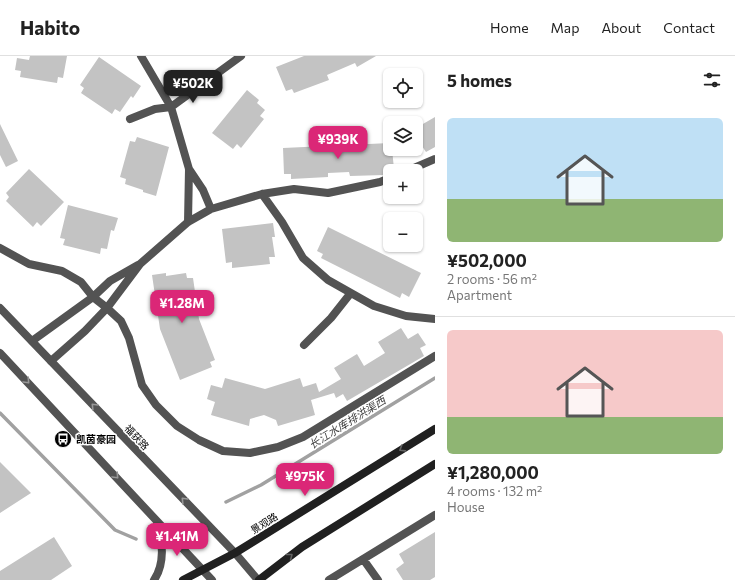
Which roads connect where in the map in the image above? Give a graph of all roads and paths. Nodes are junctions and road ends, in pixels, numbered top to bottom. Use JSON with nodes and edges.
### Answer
{"nodes":[{"id":1,"x":141,"y":56,"type":"edge"},
{"id":2,"x":241,"y":56,"type":"edge"},
{"id":3,"x":171,"y":107,"type":"junction"},
{"id":4,"x":130,"y":119,"type":"dead end"},
{"id":5,"x":435,"y":159,"type":"edge"},
{"id":6,"x":423,"y":164,"type":"edge"},
{"id":7,"x":189,"y":169,"type":"junction"},
{"id":8,"x":383,"y":181,"type":"edge"},
{"id":9,"x":262,"y":194,"type":"junction"},
{"id":10,"x":211,"y":209,"type":"junction"},
{"id":11,"x":188,"y":222,"type":"junction"},
{"id":12,"x":0,"y":248,"type":"edge"},
{"id":13,"x":140,"y":264,"type":"junction"},
{"id":14,"x":350,"y":294,"type":"junction"},
{"id":15,"x":94,"y":297,"type":"junction"},
{"id":16,"x":0,"y":308,"type":"edge"},
{"id":17,"x":107,"y":308,"type":"junction"},
{"id":18,"x":435,"y":319,"type":"edge"},
{"id":19,"x":32,"y":341,"type":"junction"},
{"id":20,"x":304,"y":345,"type":"dead end"},
{"id":21,"x":0,"y":353,"type":"edge"},
{"id":22,"x":435,"y":356,"type":"edge"},
{"id":23,"x":51,"y":361,"type":"junction"},
{"id":24,"x":435,"y":429,"type":"edge"},
{"id":25,"x":435,"y":464,"type":"edge"},
{"id":26,"x":435,"y":515,"type":"edge"},
{"id":27,"x":156,"y":520,"type":"junction"},
{"id":28,"x":235,"y":552,"type":"junction"},
{"id":29,"x":363,"y":559,"type":"junction"},
{"id":30,"x":202,"y":569,"type":"junction"},
{"id":31,"x":154,"y":580,"type":"edge"},
{"id":32,"x":183,"y":580,"type":"edge"},
{"id":33,"x":212,"y":580,"type":"edge"},
{"id":34,"x":259,"y":580,"type":"edge"},
{"id":35,"x":329,"y":580,"type":"edge"},
{"id":36,"x":378,"y":580,"type":"edge"}],
"edges":[{"from":1,"to":3,"type":"street"},
{"from":2,"to":3,"type":"street"},
{"from":3,"to":4,"type":"street"},
{"from":3,"to":7,"type":"street"},
{"from":5,"to":6,"type":"street"},
{"from":7,"to":10,"type":"street"},
{"from":7,"to":11,"type":"street"},
{"from":8,"to":9,"type":"street"},
{"from":9,"to":10,"type":"street"},
{"from":9,"to":14,"type":"street"},
{"from":10,"to":11,"type":"street"},
{"from":11,"to":13,"type":"street"},
{"from":12,"to":15,"type":"street"},
{"from":13,"to":15,"type":"street"},
{"from":13,"to":17,"type":"street"},
{"from":14,"to":18,"type":"street"},
{"from":14,"to":20,"type":"street"},
{"from":15,"to":17,"type":"street"},
{"from":15,"to":19,"type":"street"},
{"from":16,"to":19,"type":"street","name":"福获路"},
{"from":17,"to":22,"type":"street"},
{"from":17,"to":23,"type":"street"},
{"from":19,"to":23,"type":"street","name":"福获路"},
{"from":21,"to":27,"type":"street","one_way":true},
{"from":28,"to":23,"type":"street","name":"福获路","one_way":true},
{"from":24,"to":28,"type":"main road","name":"景观路","one_way":true},
{"from":34,"to":25,"type":"main road","one_way":true},
{"from":26,"to":29,"type":"street"},
{"from":27,"to":30,"type":"street"},
{"from":27,"to":31,"type":"street"},
{"from":28,"to":30,"type":"main road","name":"景观路"},
{"from":28,"to":34,"type":"street","name":"福获路"},
{"from":29,"to":35,"type":"street"},
{"from":29,"to":36,"type":"street"},
{"from":30,"to":32,"type":"main road","name":"景观路"},
{"from":30,"to":33,"type":"street"}]}
